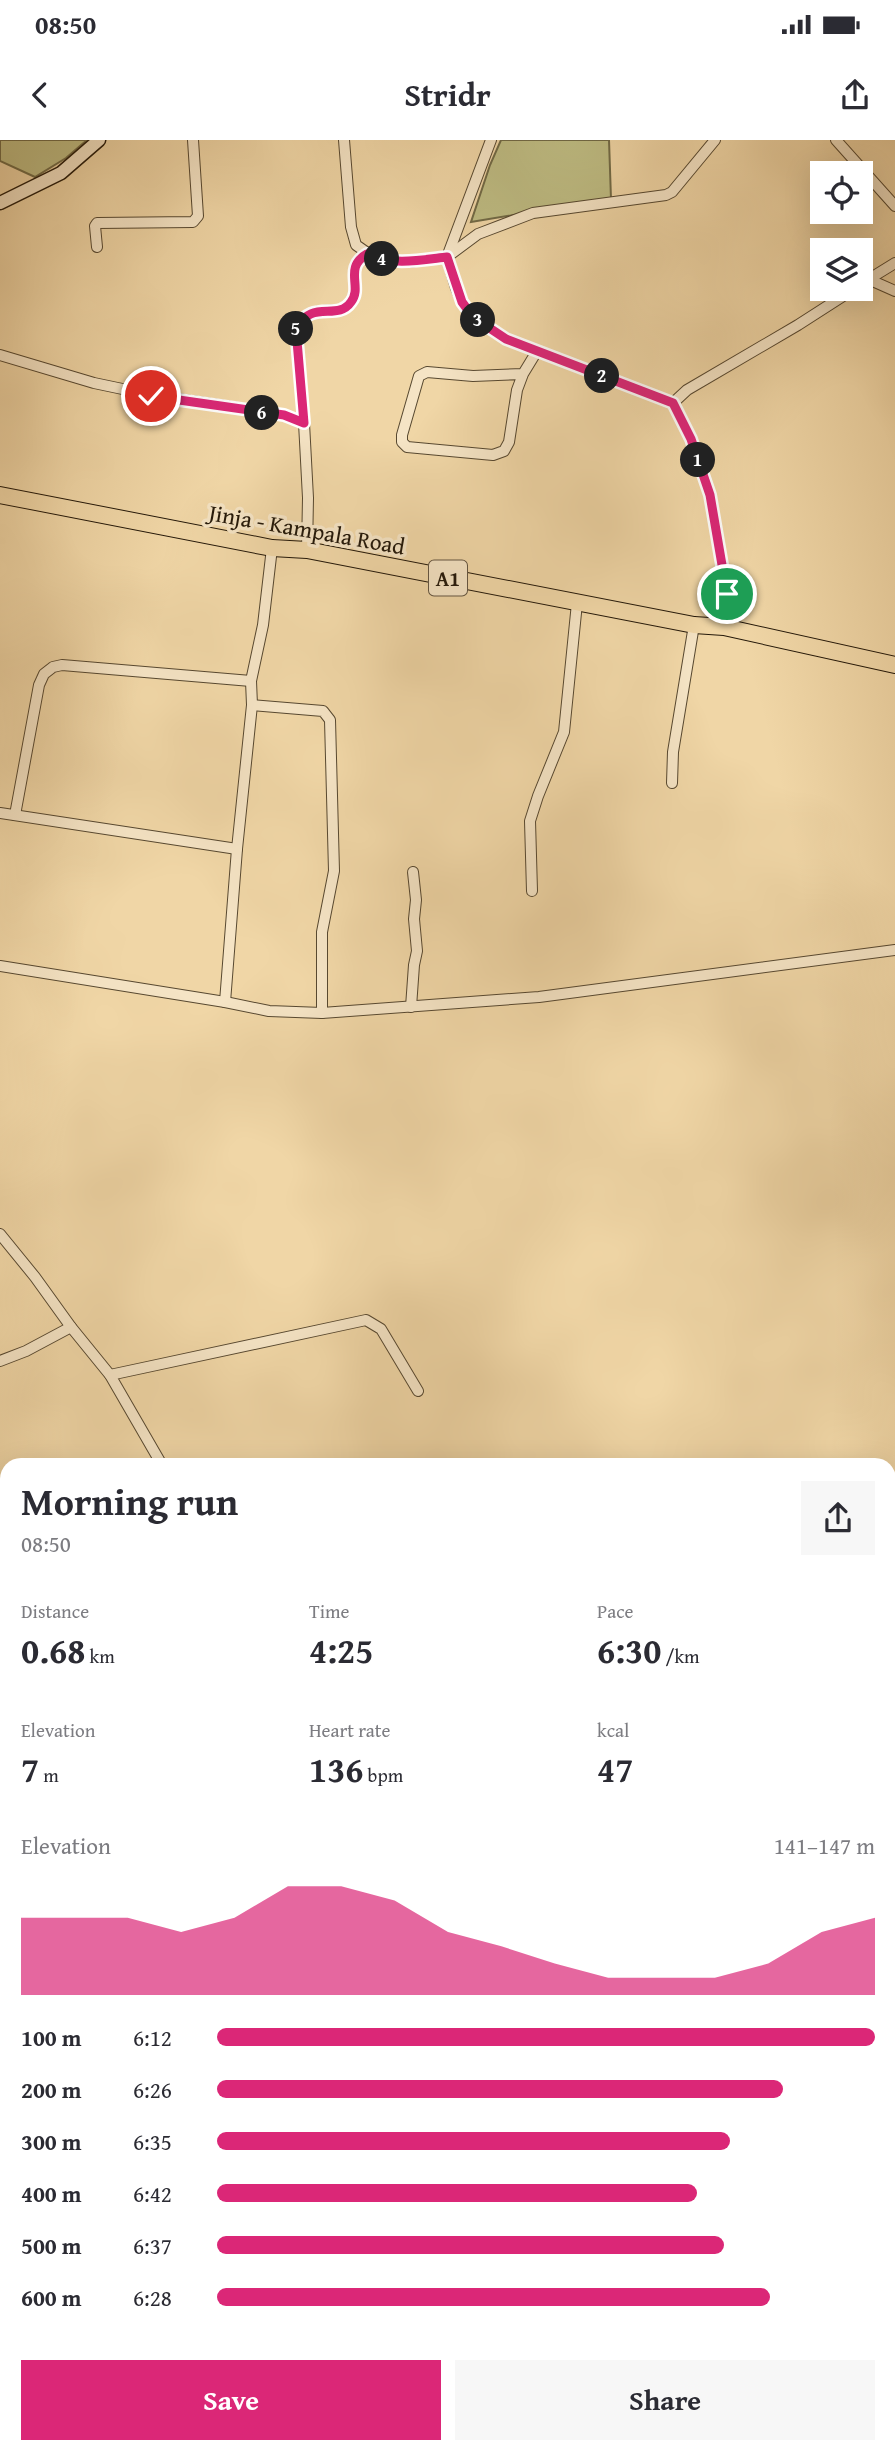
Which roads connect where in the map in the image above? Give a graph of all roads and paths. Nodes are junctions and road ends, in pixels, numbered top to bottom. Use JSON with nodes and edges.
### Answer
{"nodes":[{"id":1,"x":109,"y":140,"type":"edge"},
{"id":2,"x":193,"y":140,"type":"edge"},
{"id":3,"x":344,"y":140,"type":"edge"},
{"id":4,"x":491,"y":140,"type":"edge"},
{"id":5,"x":715,"y":140,"type":"edge"},
{"id":6,"x":836,"y":140,"type":"edge"},
{"id":7,"x":96,"y":144,"type":"edge"},
{"id":8,"x":0,"y":203,"type":"edge"},
{"id":9,"x":895,"y":206,"type":"edge"},
{"id":10,"x":97,"y":247,"type":"dead end"},
{"id":11,"x":367,"y":254,"type":"junction"},
{"id":12,"x":447,"y":257,"type":"junction"},
{"id":13,"x":895,"y":263,"type":"edge"},
{"id":14,"x":873,"y":276,"type":"edge"},
{"id":15,"x":873,"y":284,"type":"edge"},
{"id":16,"x":895,"y":291,"type":"edge"},
{"id":17,"x":835,"y":301,"type":"edge"},
{"id":18,"x":537,"y":351,"type":"junction"},
{"id":19,"x":0,"y":355,"type":"edge"},
{"id":20,"x":523,"y":374,"type":"junction"},
{"id":21,"x":673,"y":403,"type":"junction"},
{"id":22,"x":304,"y":423,"type":"junction"},
{"id":23,"x":0,"y":495,"type":"edge"},
{"id":24,"x":272,"y":548,"type":"junction"},
{"id":25,"x":307,"y":550,"type":"junction"},
{"id":26,"x":577,"y":603,"type":"junction"},
{"id":27,"x":694,"y":625,"type":"junction"},
{"id":28,"x":724,"y":627,"type":"junction"},
{"id":29,"x":895,"y":665,"type":"edge"},
{"id":30,"x":251,"y":681,"type":"junction"},
{"id":31,"x":252,"y":705,"type":"junction"},
{"id":32,"x":672,"y":783,"type":"dead end"},
{"id":33,"x":0,"y":813,"type":"edge"},
{"id":34,"x":15,"y":815,"type":"junction"},
{"id":35,"x":237,"y":849,"type":"junction"},
{"id":36,"x":413,"y":872,"type":"dead end"},
{"id":37,"x":532,"y":891,"type":"dead end"},
{"id":38,"x":895,"y":950,"type":"edge"},
{"id":39,"x":0,"y":966,"type":"edge"},
{"id":40,"x":225,"y":1002,"type":"junction"},
{"id":41,"x":411,"y":1007,"type":"junction"},
{"id":42,"x":322,"y":1013,"type":"junction"},
{"id":43,"x":0,"y":1234,"type":"edge"},
{"id":44,"x":71,"y":1327,"type":"junction"},
{"id":45,"x":0,"y":1361,"type":"edge"},
{"id":46,"x":110,"y":1375,"type":"junction"},
{"id":47,"x":418,"y":1391,"type":"dead end"},
{"id":48,"x":158,"y":1458,"type":"edge"}],
"edges":[{"from":1,"to":7,"type":"main road"},
{"from":2,"to":10,"type":"street"},
{"from":3,"to":11,"type":"street"},
{"from":4,"to":12,"type":"street"},
{"from":5,"to":12,"type":"street"},
{"from":6,"to":9,"type":"street"},
{"from":7,"to":8,"type":"main road"},
{"from":11,"to":12,"type":"street"},
{"from":11,"to":22,"type":"street"},
{"from":12,"to":18,"type":"street"},
{"from":13,"to":14,"type":"street"},
{"from":15,"to":16,"type":"street"},
{"from":17,"to":21,"type":"street"},
{"from":18,"to":20,"type":"street"},
{"from":18,"to":21,"type":"street"},
{"from":19,"to":22,"type":"street"},
{"from":20,"to":20,"type":"street"},
{"from":21,"to":28,"type":"street"},
{"from":22,"to":25,"type":"street"},
{"from":23,"to":24,"type":"highway","name":"Jinja - Kampala Road","number":"A1"},
{"from":24,"to":25,"type":"highway","name":"Jinja - Kampala Road","number":"A1"},
{"from":24,"to":30,"type":"street"},
{"from":25,"to":26,"type":"highway","name":"Jinja - Kampala Road","number":"A1"},
{"from":26,"to":27,"type":"highway","name":"Jinja - Kampala Road","number":"A1"},
{"from":26,"to":37,"type":"street"},
{"from":27,"to":28,"type":"highway","name":"Jinja - Kampala Road","number":"A1"},
{"from":27,"to":32,"type":"street"},
{"from":28,"to":29,"type":"highway","name":"Jinja - Kampala Road","number":"A1"},
{"from":30,"to":31,"type":"street"},
{"from":30,"to":34,"type":"street"},
{"from":31,"to":35,"type":"street"},
{"from":31,"to":42,"type":"street"},
{"from":33,"to":34,"type":"street"},
{"from":34,"to":35,"type":"street"},
{"from":35,"to":40,"type":"street"},
{"from":36,"to":41,"type":"street"},
{"from":38,"to":41,"type":"street"},
{"from":39,"to":40,"type":"street"},
{"from":40,"to":42,"type":"street"},
{"from":41,"to":42,"type":"street"},
{"from":43,"to":44,"type":"street"},
{"from":44,"to":45,"type":"street"},
{"from":44,"to":46,"type":"street"},
{"from":46,"to":47,"type":"street"},
{"from":46,"to":48,"type":"street"}]}
